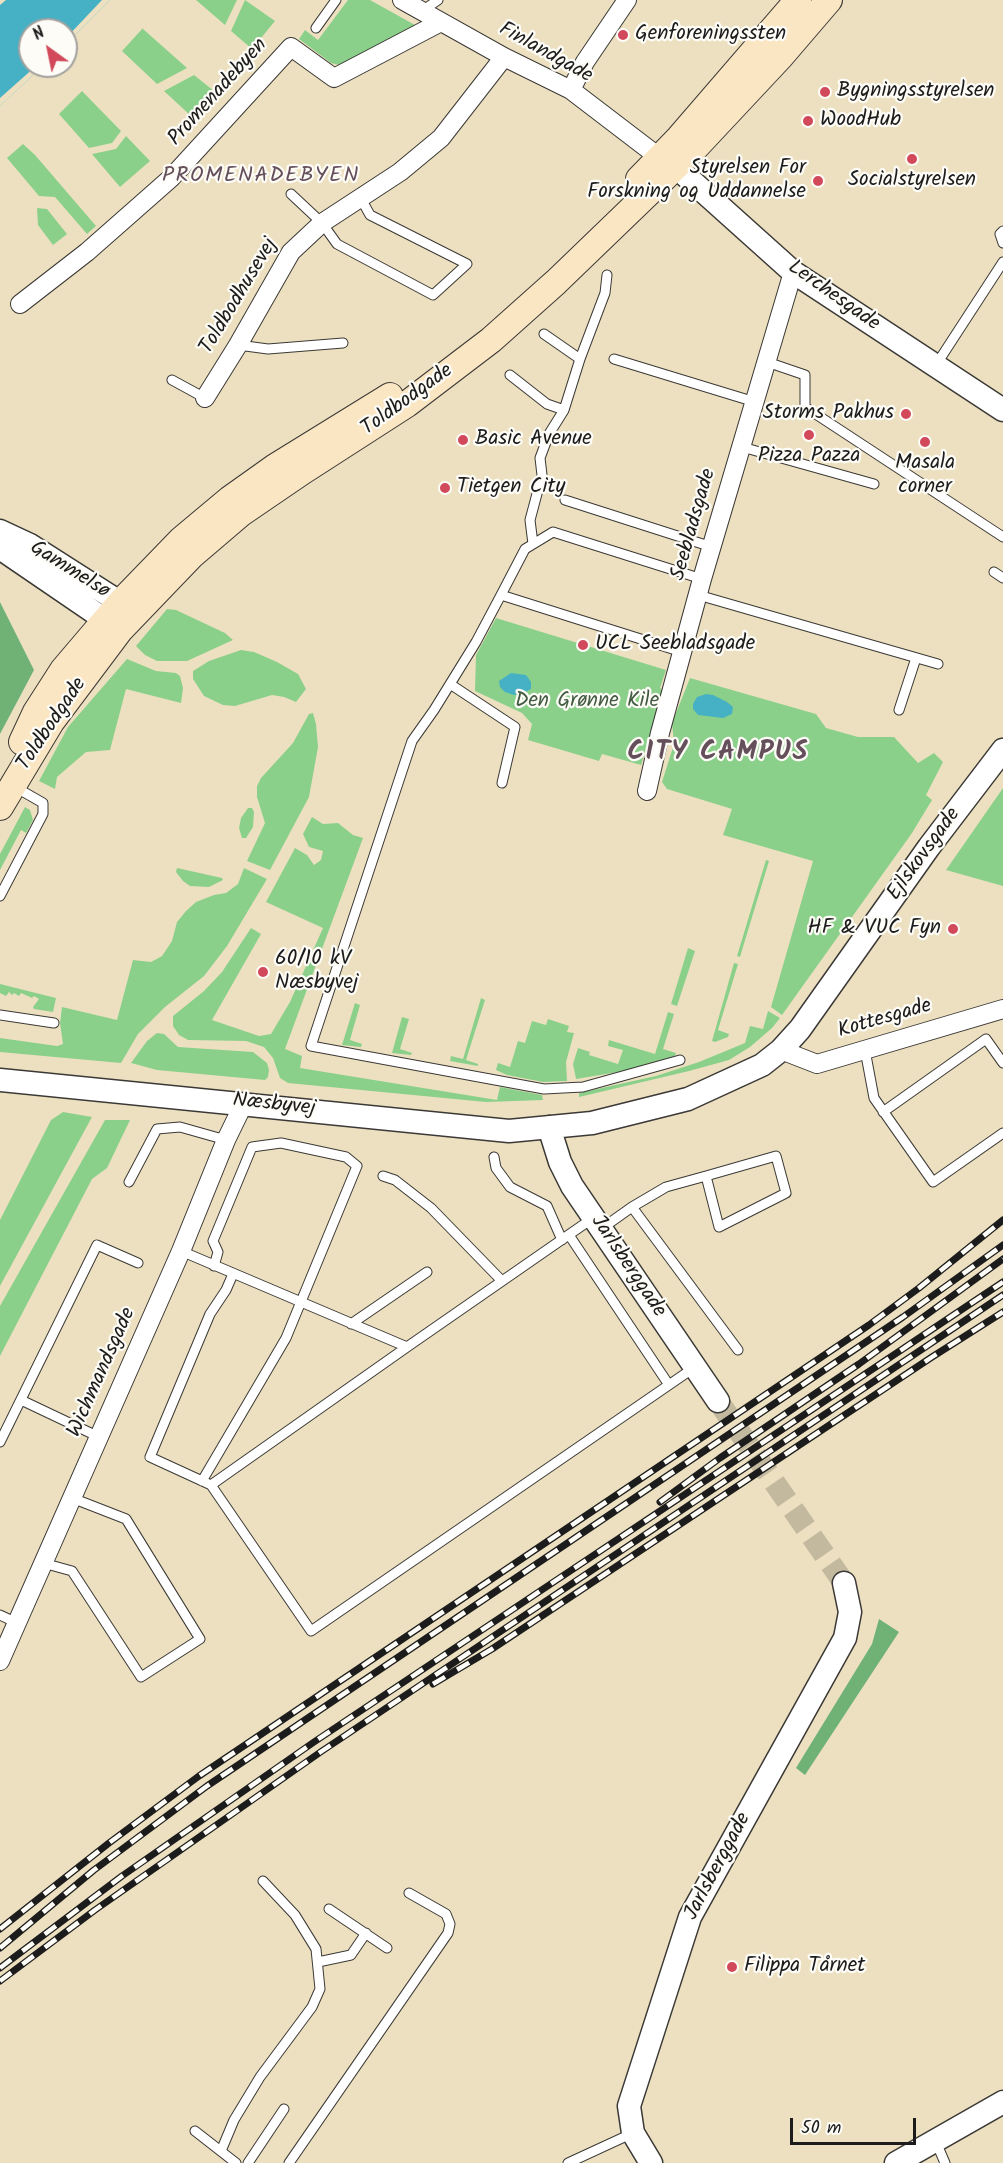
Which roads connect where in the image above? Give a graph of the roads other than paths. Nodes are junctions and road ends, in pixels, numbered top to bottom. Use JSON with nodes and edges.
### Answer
{"nodes":[{"id":1,"x":336,"y":0,"type":"edge"},
{"id":2,"x":402,"y":0,"type":"edge"},
{"id":3,"x":438,"y":0,"type":"edge"},
{"id":4,"x":627,"y":0,"type":"edge"},
{"id":5,"x":798,"y":0,"type":"edge"},
{"id":6,"x":829,"y":0,"type":"edge"},
{"id":7,"x":422,"y":11,"type":"junction"},
{"id":8,"x":441,"y":22,"type":"junction"},
{"id":9,"x":316,"y":28,"type":"dead end"},
{"id":10,"x":504,"y":57,"type":"junction"},
{"id":11,"x":571,"y":90,"type":"junction"},
{"id":12,"x":668,"y":162,"type":"junction"},
{"id":13,"x":291,"y":194,"type":"dead end"},
{"id":14,"x":360,"y":197,"type":"junction"},
{"id":15,"x":322,"y":223,"type":"junction"},
{"id":16,"x":1003,"y":231,"type":"edge"},
{"id":17,"x":1003,"y":243,"type":"edge"},
{"id":18,"x":1003,"y":262,"type":"edge"},
{"id":19,"x":793,"y":272,"type":"junction"},
{"id":20,"x":607,"y":275,"type":"dead end"},
{"id":21,"x":20,"y":304,"type":"dead end"},
{"id":22,"x":544,"y":334,"type":"dead end"},
{"id":23,"x":343,"y":343,"type":"dead end"},
{"id":24,"x":238,"y":345,"type":"junction"},
{"id":25,"x":579,"y":359,"type":"junction"},
{"id":26,"x":614,"y":359,"type":"dead end"},
{"id":27,"x":767,"y":362,"type":"junction"},
{"id":28,"x":936,"y":366,"type":"junction"},
{"id":29,"x":510,"y":375,"type":"dead end"},
{"id":30,"x":172,"y":380,"type":"dead end"},
{"id":31,"x":205,"y":398,"type":"joint"},
{"id":32,"x":755,"y":402,"type":"junction"},
{"id":33,"x":564,"y":410,"type":"junction"},
{"id":34,"x":1003,"y":410,"type":"edge"},
{"id":35,"x":742,"y":447,"type":"junction"},
{"id":36,"x":874,"y":484,"type":"dead end"},
{"id":37,"x":565,"y":500,"type":"dead end"},
{"id":38,"x":0,"y":531,"type":"edge"},
{"id":39,"x":1003,"y":537,"type":"edge"},
{"id":40,"x":533,"y":544,"type":"junction"},
{"id":41,"x":712,"y":547,"type":"junction"},
{"id":42,"x":0,"y":548,"type":"edge"},
{"id":43,"x":994,"y":572,"type":"dead end"},
{"id":44,"x":1003,"y":578,"type":"edge"},
{"id":45,"x":700,"y":587,"type":"junction"},
{"id":46,"x":501,"y":595,"type":"junction"},
{"id":47,"x":121,"y":616,"type":"junction"},
{"id":48,"x":682,"y":652,"type":"junction"},
{"id":49,"x":916,"y":658,"type":"junction"},
{"id":50,"x":938,"y":664,"type":"dead end"},
{"id":51,"x":450,"y":684,"type":"junction"},
{"id":52,"x":899,"y":710,"type":"dead end"},
{"id":53,"x":1003,"y":750,"type":"edge"},
{"id":54,"x":502,"y":783,"type":"dead end"},
{"id":55,"x":647,"y":791,"type":"dead end"},
{"id":56,"x":4,"y":794,"type":"edge"},
{"id":57,"x":0,"y":896,"type":"edge"},
{"id":58,"x":1003,"y":1009,"type":"edge"},
{"id":59,"x":0,"y":1015,"type":"edge"},
{"id":60,"x":54,"y":1023,"type":"dead end"},
{"id":61,"x":781,"y":1050,"type":"junction"},
{"id":62,"x":865,"y":1050,"type":"junction"},
{"id":63,"x":680,"y":1060,"type":"dead end"},
{"id":64,"x":1003,"y":1063,"type":"edge"},
{"id":65,"x":0,"y":1080,"type":"edge"},
{"id":66,"x":244,"y":1103,"type":"junction"},
{"id":67,"x":883,"y":1112,"type":"junction"},
{"id":68,"x":549,"y":1127,"type":"junction"},
{"id":69,"x":1003,"y":1133,"type":"edge"},
{"id":70,"x":226,"y":1140,"type":"junction"},
{"id":71,"x":494,"y":1156,"type":"dead end"},
{"id":72,"x":382,"y":1176,"type":"dead end"},
{"id":73,"x":706,"y":1176,"type":"junction"},
{"id":74,"x":129,"y":1182,"type":"dead end"},
{"id":75,"x":632,"y":1207,"type":"junction"},
{"id":76,"x":597,"y":1224,"type":"junction"},
{"id":77,"x":565,"y":1237,"type":"junction"},
{"id":78,"x":181,"y":1251,"type":"junction"},
{"id":79,"x":138,"y":1263,"type":"dead end"},
{"id":80,"x":214,"y":1266,"type":"junction"},
{"id":81,"x":427,"y":1272,"type":"dead end"},
{"id":82,"x":233,"y":1274,"type":"junction"},
{"id":83,"x":502,"y":1281,"type":"junction"},
{"id":84,"x":302,"y":1303,"type":"junction"},
{"id":85,"x":351,"y":1324,"type":"junction"},
{"id":86,"x":407,"y":1347,"type":"junction"},
{"id":87,"x":738,"y":1350,"type":"dead end"},
{"id":88,"x":695,"y":1367,"type":"junction"},
{"id":89,"x":669,"y":1385,"type":"junction"},
{"id":90,"x":21,"y":1400,"type":"junction"},
{"id":91,"x":718,"y":1401,"type":"tunnel mouth"},
{"id":92,"x":99,"y":1437,"type":"junction"},
{"id":93,"x":0,"y":1442,"type":"edge"},
{"id":94,"x":207,"y":1483,"type":"junction"},
{"id":95,"x":72,"y":1498,"type":"junction"},
{"id":96,"x":43,"y":1563,"type":"junction"},
{"id":97,"x":844,"y":1583,"type":"tunnel mouth"},
{"id":98,"x":0,"y":1615,"type":"edge"},
{"id":99,"x":17,"y":1623,"type":"junction"},
{"id":100,"x":0,"y":1661,"type":"edge"},
{"id":101,"x":263,"y":1881,"type":"dead end"},
{"id":102,"x":409,"y":1893,"type":"dead end"},
{"id":103,"x":328,"y":1909,"type":"dead end"},
{"id":104,"x":366,"y":1934,"type":"junction"},
{"id":105,"x":387,"y":1948,"type":"dead end"},
{"id":106,"x":318,"y":1962,"type":"junction"},
{"id":107,"x":1003,"y":2102,"type":"edge"},
{"id":108,"x":284,"y":2109,"type":"dead end"},
{"id":109,"x":195,"y":2132,"type":"dead end"},
{"id":110,"x":633,"y":2133,"type":"junction"},
{"id":111,"x":935,"y":2140,"type":"junction"},
{"id":112,"x":221,"y":2151,"type":"junction"},
{"id":113,"x":236,"y":2163,"type":"edge"},
{"id":114,"x":248,"y":2163,"type":"edge"},
{"id":115,"x":289,"y":2163,"type":"edge"},
{"id":116,"x":568,"y":2163,"type":"edge"},
{"id":117,"x":651,"y":2163,"type":"edge"},
{"id":118,"x":896,"y":2163,"type":"edge"},
{"id":119,"x":945,"y":2163,"type":"edge"}],
"edges":[{"from":1,"to":9,"type":"lane"},
{"from":2,"to":7,"type":"street","name":"Finlandgade"},
{"from":3,"to":7,"type":"lane"},
{"from":4,"to":11,"type":"street"},
{"from":5,"to":12,"type":"main road","name":"Toldbodgade"},
{"from":6,"to":12,"type":"main road","name":"Toldbodgade"},
{"from":7,"to":8,"type":"street","name":"Finlandgade"},
{"from":8,"to":10,"type":"street","name":"Finlandgade"},
{"from":8,"to":21,"type":"street","name":"Promenadebyen"},
{"from":10,"to":11,"type":"street","name":"Finlandgade"},
{"from":10,"to":14,"type":"street","name":"Toldbodhusevej"},
{"from":11,"to":12,"type":"street","name":"Finlandgade"},
{"from":12,"to":19,"type":"street","name":"Lerchesgade"},
{"from":12,"to":47,"type":"main road","name":"Toldbodgade"},
{"from":13,"to":15,"type":"lane"},
{"from":14,"to":15,"type":"street","name":"Toldbodhusevej"},
{"from":14,"to":15,"type":"lane"},
{"from":15,"to":24,"type":"street","name":"Toldbodhusevej"},
{"from":16,"to":17,"type":"lane"},
{"from":18,"to":28,"type":"lane"},
{"from":19,"to":27,"type":"street","name":"Seebladsgade"},
{"from":19,"to":28,"type":"street","name":"Lerchesgade"},
{"from":20,"to":25,"type":"lane"},
{"from":22,"to":25,"type":"lane"},
{"from":23,"to":24,"type":"lane"},
{"from":24,"to":31,"type":"street","name":"Toldbodhusevej"},
{"from":25,"to":33,"type":"lane"},
{"from":26,"to":32,"type":"lane"},
{"from":27,"to":32,"type":"street","name":"Seebladsgade"},
{"from":27,"to":39,"type":"lane"},
{"from":28,"to":34,"type":"street","name":"Lerchesgade"},
{"from":29,"to":33,"type":"lane"},
{"from":30,"to":31,"type":"lane"},
{"from":32,"to":35,"type":"street","name":"Seebladsgade"},
{"from":33,"to":40,"type":"lane"},
{"from":35,"to":36,"type":"lane"},
{"from":35,"to":41,"type":"street","name":"Seebladsgade"},
{"from":37,"to":41,"type":"lane"},
{"from":38,"to":47,"type":"street","name":"Gammelsø"},
{"from":40,"to":45,"type":"lane"},
{"from":40,"to":46,"type":"lane"},
{"from":41,"to":45,"type":"street","name":"Seebladsgade"},
{"from":42,"to":47,"type":"street","name":"Gammelsø"},
{"from":43,"to":44,"type":"lane"},
{"from":45,"to":48,"type":"street","name":"Seebladsgade"},
{"from":45,"to":49,"type":"lane"},
{"from":46,"to":48,"type":"lane"},
{"from":46,"to":51,"type":"lane"},
{"from":47,"to":56,"type":"main road","name":"Toldbodgade"},
{"from":48,"to":55,"type":"street","name":"Seebladsgade"},
{"from":49,"to":50,"type":"lane"},
{"from":49,"to":52,"type":"lane"},
{"from":51,"to":54,"type":"lane"},
{"from":51,"to":63,"type":"lane"},
{"from":53,"to":61,"type":"street","name":"Ejlskovsgade"},
{"from":56,"to":57,"type":"lane"},
{"from":58,"to":62,"type":"street","name":"Kottesgade"},
{"from":59,"to":60,"type":"lane"},
{"from":61,"to":62,"type":"street","name":"Kottesgade"},
{"from":61,"to":68,"type":"street","name":"Ejlskovsgade"},
{"from":62,"to":67,"type":"lane"},
{"from":64,"to":67,"type":"lane"},
{"from":65,"to":66,"type":"street","name":"Næsbyvej"},
{"from":66,"to":68,"type":"street","name":"Næsbyvej"},
{"from":66,"to":70,"type":"street","name":"Wichmandsgade"},
{"from":67,"to":69,"type":"lane"},
{"from":68,"to":76,"type":"street","name":"Jarlsberggade"},
{"from":70,"to":74,"type":"lane"},
{"from":70,"to":78,"type":"street","name":"Wichmandsgade"},
{"from":71,"to":77,"type":"lane"},
{"from":72,"to":83,"type":"lane"},
{"from":73,"to":73,"type":"lane"},
{"from":73,"to":75,"type":"lane"},
{"from":75,"to":76,"type":"lane"},
{"from":75,"to":87,"type":"lane"},
{"from":76,"to":77,"type":"lane"},
{"from":76,"to":88,"type":"street","name":"Jarlsberggade"},
{"from":77,"to":83,"type":"lane"},
{"from":77,"to":89,"type":"lane"},
{"from":78,"to":80,"type":"lane"},
{"from":78,"to":92,"type":"street","name":"Wichmandsgade"},
{"from":79,"to":90,"type":"lane"},
{"from":80,"to":82,"type":"lane"},
{"from":80,"to":84,"type":"lane"},
{"from":81,"to":85,"type":"lane"},
{"from":82,"to":84,"type":"lane"},
{"from":82,"to":94,"type":"lane"},
{"from":83,"to":86,"type":"lane"},
{"from":84,"to":85,"type":"lane"},
{"from":84,"to":94,"type":"lane"},
{"from":85,"to":86,"type":"lane"},
{"from":86,"to":94,"type":"lane"},
{"from":88,"to":89,"type":"lane"},
{"from":88,"to":91,"type":"street","name":"Jarlsberggade"},
{"from":89,"to":94,"type":"lane"},
{"from":90,"to":92,"type":"lane"},
{"from":90,"to":93,"type":"lane"},
{"from":92,"to":95,"type":"street","name":"Wichmandsgade"},
{"from":95,"to":96,"type":"street","name":"Wichmandsgade"},
{"from":95,"to":96,"type":"lane"},
{"from":96,"to":99,"type":"street","name":"Wichmandsgade"},
{"from":97,"to":110,"type":"street","name":"Jarlsberggade"},
{"from":98,"to":99,"type":"lane"},
{"from":99,"to":100,"type":"street","name":"Wichmandsgade"},
{"from":101,"to":106,"type":"lane"},
{"from":102,"to":115,"type":"lane"},
{"from":103,"to":104,"type":"lane"},
{"from":104,"to":105,"type":"lane"},
{"from":104,"to":106,"type":"lane"},
{"from":106,"to":112,"type":"lane"},
{"from":107,"to":111,"type":"street"},
{"from":108,"to":114,"type":"lane"},
{"from":109,"to":112,"type":"lane"},
{"from":110,"to":116,"type":"lane"},
{"from":110,"to":117,"type":"street","name":"Jarlsberggade"},
{"from":111,"to":118,"type":"street"},
{"from":111,"to":119,"type":"lane"},
{"from":112,"to":113,"type":"lane"}]}
